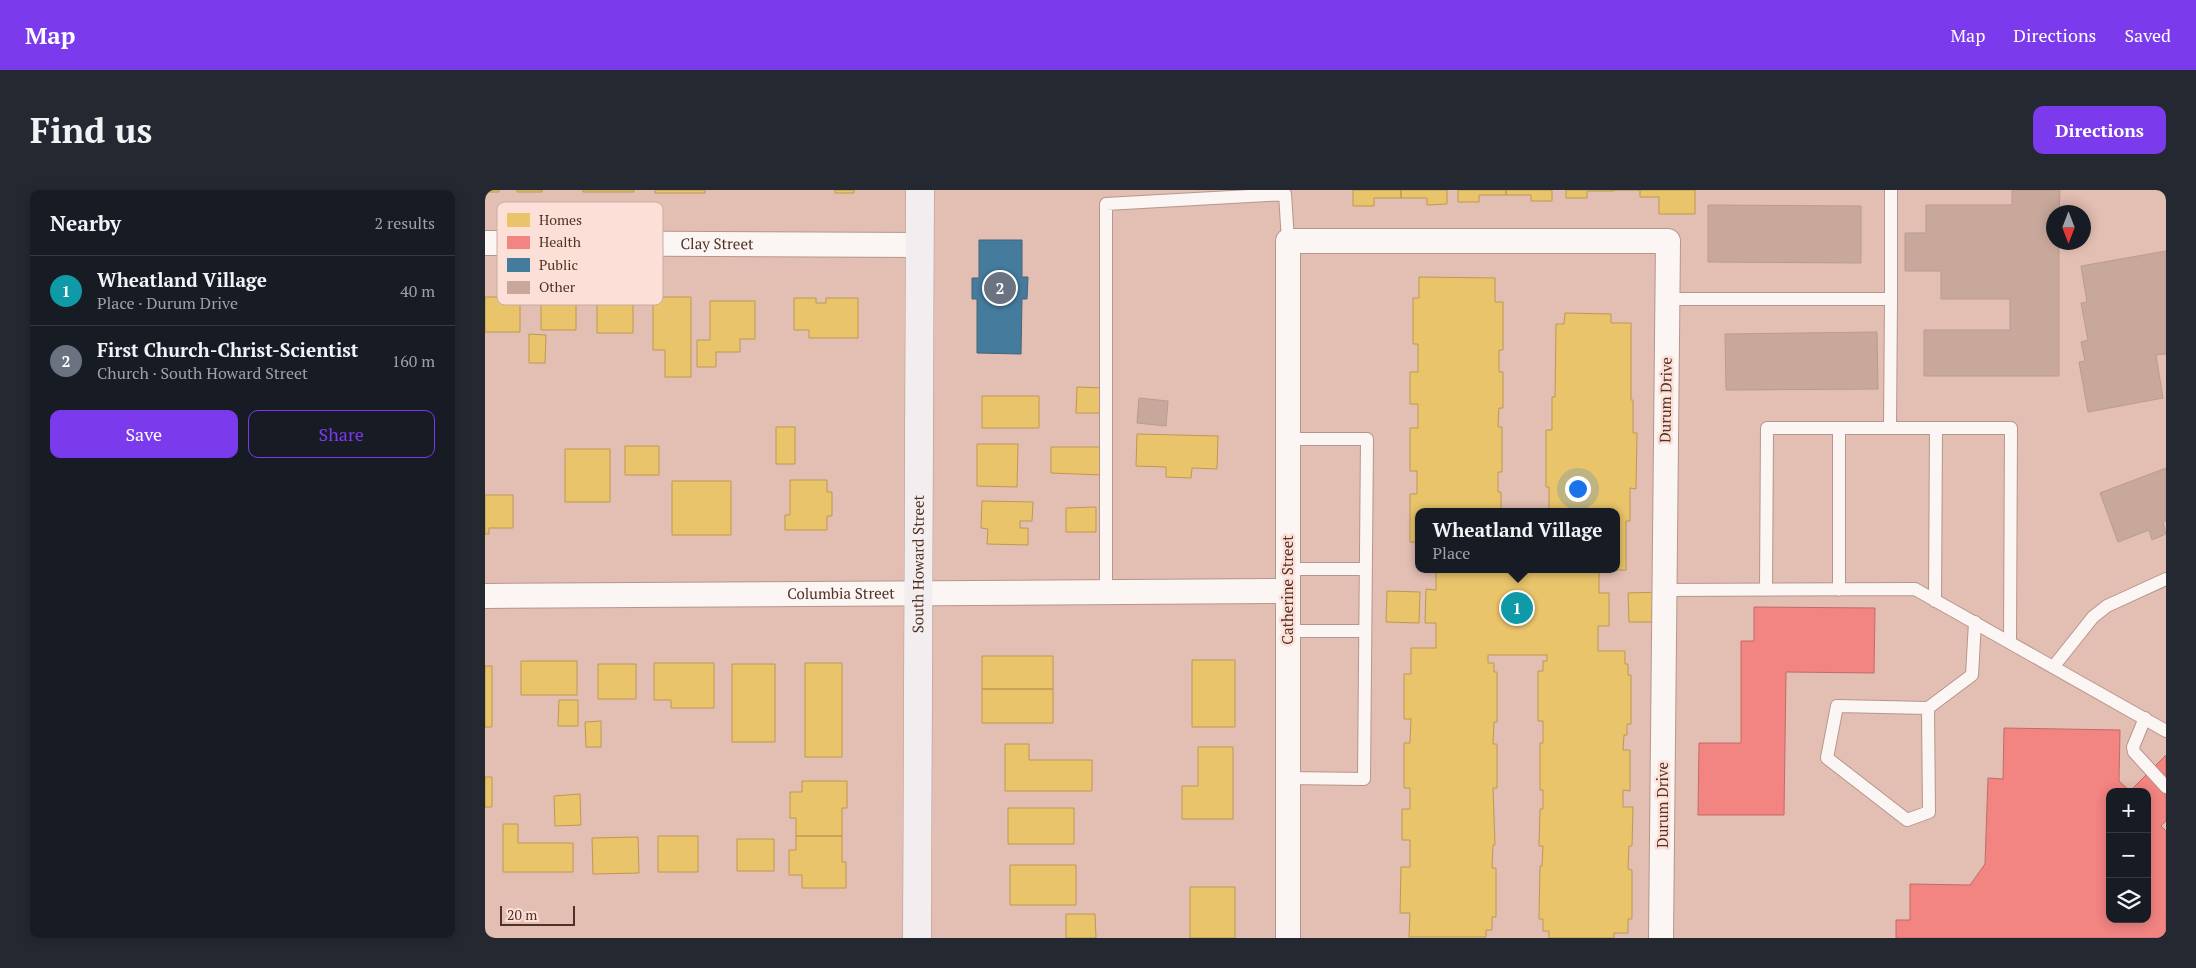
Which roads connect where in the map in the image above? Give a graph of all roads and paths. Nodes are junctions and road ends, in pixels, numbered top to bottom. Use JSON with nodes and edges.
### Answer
{"nodes":[{"id":1,"x":920,"y":190,"type":"edge"},
{"id":2,"x":1891,"y":190,"type":"edge"},
{"id":3,"x":1288,"y":241,"type":"junction"},
{"id":4,"x":663,"y":244,"type":"edge"},
{"id":5,"x":920,"y":245,"type":"junction"},
{"id":6,"x":1667,"y":299,"type":"junction"},
{"id":7,"x":1891,"y":299,"type":"junction"},
{"id":8,"x":1839,"y":428,"type":"junction"},
{"id":9,"x":1890,"y":428,"type":"junction"},
{"id":10,"x":1935,"y":428,"type":"junction"},
{"id":11,"x":1288,"y":438,"type":"junction"},
{"id":12,"x":1365,"y":569,"type":"junction"},
{"id":13,"x":2166,"y":579,"type":"edge"},
{"id":14,"x":1287,"y":580,"type":"junction"},
{"id":15,"x":1664,"y":590,"type":"junction"},
{"id":16,"x":1766,"y":590,"type":"junction"},
{"id":17,"x":1839,"y":590,"type":"junction"},
{"id":18,"x":1106,"y":592,"type":"junction"},
{"id":19,"x":919,"y":593,"type":"junction"},
{"id":20,"x":485,"y":596,"type":"edge"},
{"id":21,"x":1935,"y":600,"type":"junction"},
{"id":22,"x":1975,"y":622,"type":"junction"},
{"id":23,"x":1287,"y":631,"type":"junction"},
{"id":24,"x":1365,"y":631,"type":"junction"},
{"id":25,"x":2010,"y":642,"type":"junction"},
{"id":26,"x":2054,"y":666,"type":"junction"},
{"id":27,"x":1928,"y":708,"type":"junction"},
{"id":28,"x":2145,"y":718,"type":"junction"},
{"id":29,"x":2163,"y":727,"type":"edge"},
{"id":30,"x":1288,"y":778,"type":"junction"},
{"id":31,"x":2166,"y":787,"type":"edge"},
{"id":32,"x":917,"y":938,"type":"edge"},
{"id":33,"x":1288,"y":938,"type":"edge"},
{"id":34,"x":1661,"y":938,"type":"edge"}],
"edges":[{"from":1,"to":5,"type":"main road","name":"South Howard Street"},
{"from":2,"to":7,"type":"lane"},
{"from":3,"to":6,"type":"street","name":"Durum Drive"},
{"from":3,"to":11,"type":"street","name":"Catherine Street"},
{"from":3,"to":18,"type":"lane"},
{"from":4,"to":5,"type":"street","name":"Clay Street"},
{"from":5,"to":19,"type":"main road","name":"South Howard Street"},
{"from":6,"to":7,"type":"lane"},
{"from":6,"to":15,"type":"street","name":"Durum Drive"},
{"from":7,"to":9,"type":"lane"},
{"from":8,"to":9,"type":"lane"},
{"from":8,"to":16,"type":"lane"},
{"from":8,"to":17,"type":"lane"},
{"from":9,"to":10,"type":"lane"},
{"from":10,"to":21,"type":"lane"},
{"from":10,"to":25,"type":"lane"},
{"from":11,"to":12,"type":"lane"},
{"from":11,"to":14,"type":"street","name":"Catherine Street"},
{"from":12,"to":14,"type":"lane"},
{"from":12,"to":24,"type":"lane"},
{"from":13,"to":26,"type":"lane"},
{"from":14,"to":18,"type":"street","name":"Columbia Street"},
{"from":14,"to":23,"type":"street","name":"Catherine Street"},
{"from":15,"to":16,"type":"lane"},
{"from":15,"to":34,"type":"street","name":"Durum Drive"},
{"from":16,"to":17,"type":"lane"},
{"from":17,"to":21,"type":"lane"},
{"from":18,"to":19,"type":"street","name":"Columbia Street"},
{"from":19,"to":20,"type":"street","name":"Columbia Street"},
{"from":19,"to":32,"type":"main road","name":"South Howard Street"},
{"from":21,"to":22,"type":"lane"},
{"from":22,"to":25,"type":"lane"},
{"from":22,"to":27,"type":"lane"},
{"from":23,"to":24,"type":"lane"},
{"from":23,"to":30,"type":"street","name":"Catherine Street"},
{"from":24,"to":30,"type":"lane"},
{"from":25,"to":26,"type":"lane"},
{"from":26,"to":28,"type":"lane"},
{"from":27,"to":27,"type":"lane"},
{"from":28,"to":29,"type":"lane"},
{"from":28,"to":31,"type":"lane"},
{"from":30,"to":33,"type":"street","name":"Catherine Street"}]}
